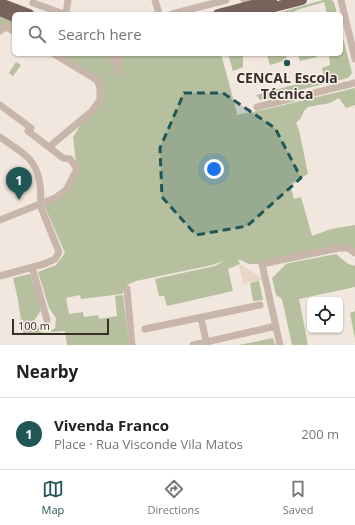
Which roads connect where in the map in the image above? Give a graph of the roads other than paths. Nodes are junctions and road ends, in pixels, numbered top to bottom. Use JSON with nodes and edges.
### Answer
{"nodes":[{"id":1,"x":68,"y":0,"type":"edge"},
{"id":2,"x":155,"y":0,"type":"edge"},
{"id":3,"x":226,"y":0,"type":"edge"},
{"id":4,"x":244,"y":0,"type":"edge"},
{"id":5,"x":272,"y":0,"type":"edge"},
{"id":6,"x":302,"y":0,"type":"edge"},
{"id":7,"x":341,"y":0,"type":"edge"},
{"id":8,"x":0,"y":3,"type":"edge"},
{"id":9,"x":33,"y":3,"type":"dead end"},
{"id":10,"x":254,"y":5,"type":"junction"},
{"id":11,"x":0,"y":11,"type":"edge"},
{"id":12,"x":24,"y":12,"type":"edge"},
{"id":13,"x":60,"y":12,"type":"edge"},
{"id":14,"x":66,"y":12,"type":"edge"},
{"id":15,"x":158,"y":12,"type":"edge"},
{"id":16,"x":180,"y":12,"type":"edge"},
{"id":17,"x":226,"y":12,"type":"edge"},
{"id":18,"x":255,"y":12,"type":"edge"},
{"id":19,"x":12,"y":16,"type":"edge"},
{"id":20,"x":12,"y":30,"type":"edge"},
{"id":21,"x":0,"y":31,"type":"edge"},
{"id":22,"x":57,"y":56,"type":"edge"},
{"id":23,"x":112,"y":56,"type":"edge"},
{"id":24,"x":121,"y":56,"type":"edge"},
{"id":25,"x":355,"y":59,"type":"edge"},
{"id":26,"x":355,"y":83,"type":"edge"},
{"id":27,"x":0,"y":105,"type":"edge"},
{"id":28,"x":257,"y":107,"type":"dead end"},
{"id":29,"x":0,"y":137,"type":"edge"},
{"id":30,"x":49,"y":147,"type":"junction"},
{"id":31,"x":40,"y":205,"type":"junction"},
{"id":32,"x":0,"y":220,"type":"edge"},
{"id":33,"x":355,"y":253,"type":"edge"},
{"id":34,"x":32,"y":267,"type":"junction"},
{"id":35,"x":0,"y":276,"type":"edge"},
{"id":36,"x":127,"y":289,"type":"dead end"},
{"id":37,"x":260,"y":305,"type":"dead end"},
{"id":38,"x":201,"y":318,"type":"junction"},
{"id":39,"x":47,"y":320,"type":"dead end"},
{"id":40,"x":276,"y":326,"type":"junction"},
{"id":41,"x":145,"y":329,"type":"dead end"},
{"id":42,"x":207,"y":343,"type":"edge"},
{"id":43,"x":132,"y":345,"type":"edge"},
{"id":44,"x":193,"y":345,"type":"edge"},
{"id":45,"x":280,"y":345,"type":"edge"}],
"edges":[{"from":1,"to":14,"type":"street"},
{"from":2,"to":15,"type":"street"},
{"from":3,"to":16,"type":"street"},
{"from":4,"to":10,"type":"street"},
{"from":5,"to":10,"type":"main road"},
{"from":6,"to":18,"type":"main road"},
{"from":7,"to":25,"type":"street"},
{"from":8,"to":12,"type":"main road"},
{"from":9,"to":13,"type":"street"},
{"from":10,"to":17,"type":"main road"},
{"from":11,"to":19,"type":"main road"},
{"from":20,"to":21,"type":"street"},
{"from":22,"to":30,"type":"street"},
{"from":23,"to":24,"type":"street"},
{"from":26,"to":28,"type":"street"},
{"from":27,"to":30,"type":"street"},
{"from":29,"to":31,"type":"street"},
{"from":30,"to":31,"type":"street"},
{"from":31,"to":32,"type":"street"},
{"from":31,"to":34,"type":"street"},
{"from":33,"to":40,"type":"street"},
{"from":34,"to":35,"type":"street"},
{"from":34,"to":39,"type":"street"},
{"from":36,"to":43,"type":"street"},
{"from":37,"to":38,"type":"street"},
{"from":38,"to":41,"type":"street"},
{"from":38,"to":42,"type":"street"},
{"from":40,"to":42,"type":"street"},
{"from":40,"to":45,"type":"street"},
{"from":42,"to":44,"type":"street"}]}
